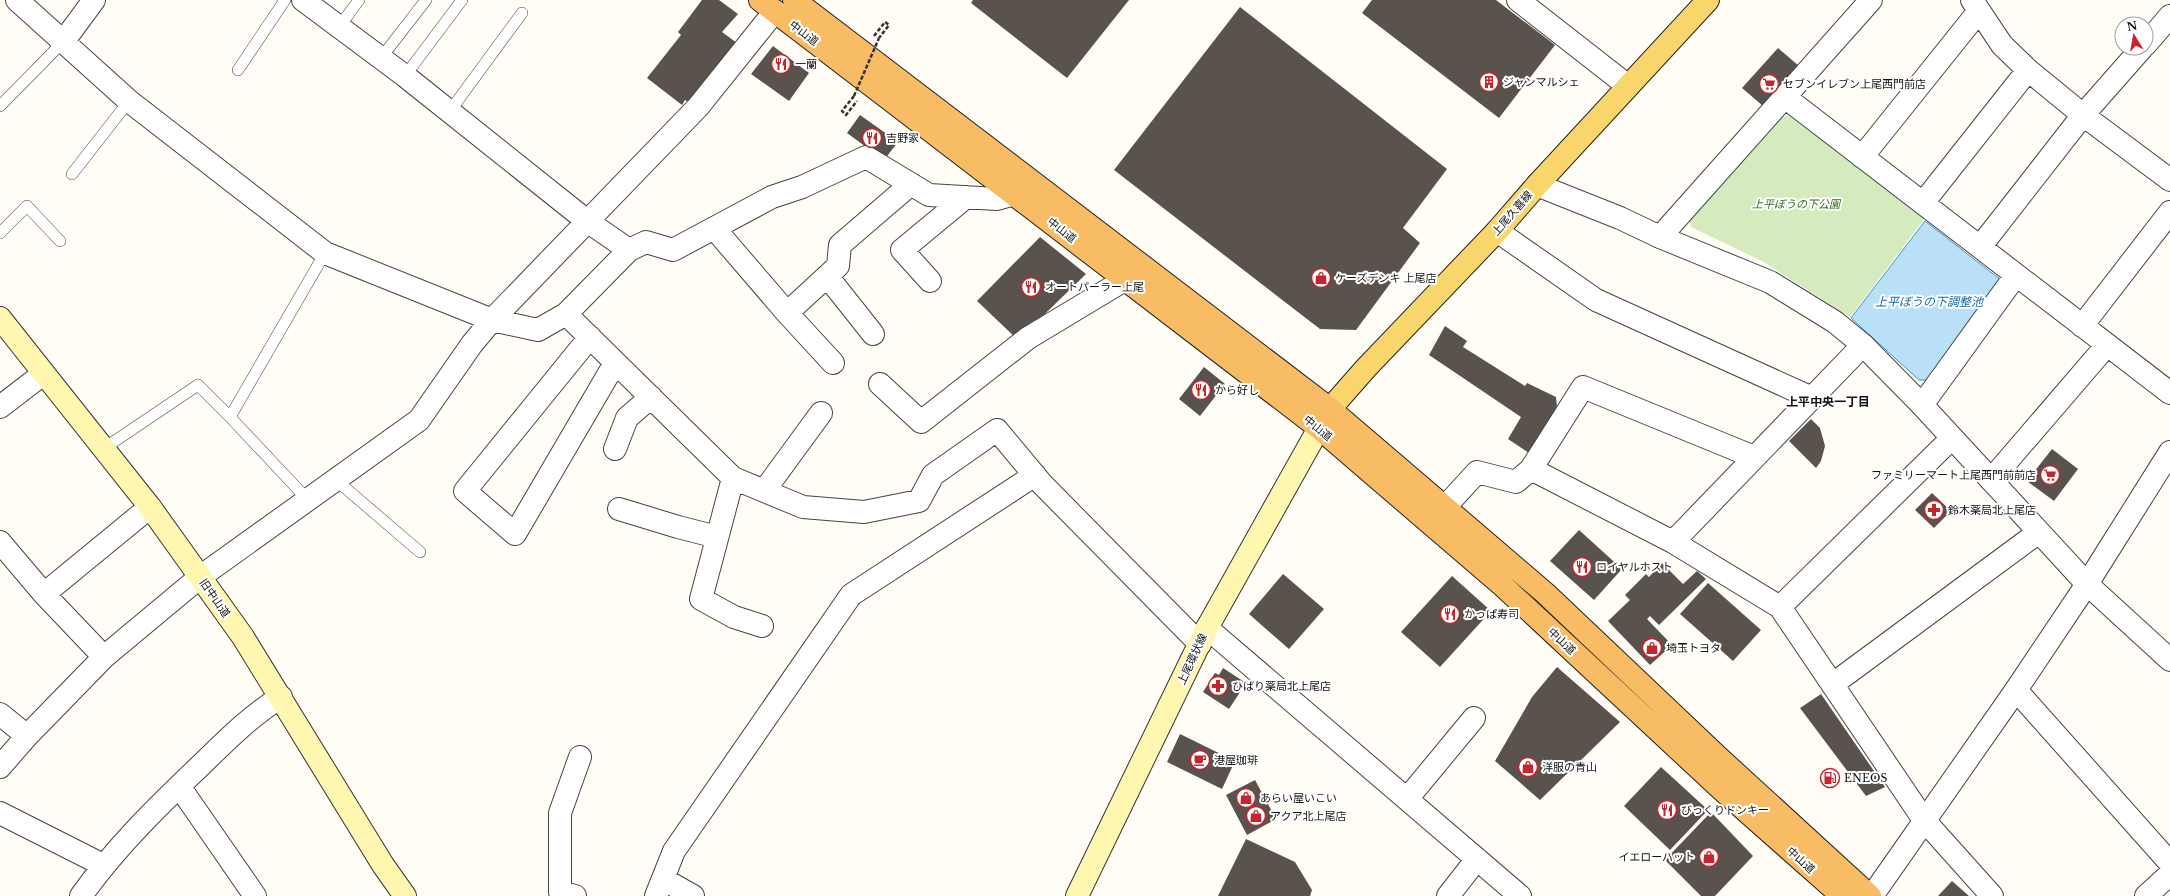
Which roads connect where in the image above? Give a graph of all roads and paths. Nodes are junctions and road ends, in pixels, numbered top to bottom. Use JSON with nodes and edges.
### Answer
{"nodes":[{"id":1,"x":17,"y":0,"type":"edge"},
{"id":2,"x":94,"y":0,"type":"edge"},
{"id":3,"x":285,"y":0,"type":"edge"},
{"id":4,"x":303,"y":0,"type":"edge"},
{"id":5,"x":359,"y":0,"type":"edge"},
{"id":6,"x":426,"y":0,"type":"edge"},
{"id":7,"x":462,"y":0,"type":"edge"},
{"id":8,"x":795,"y":0,"type":"edge"},
{"id":9,"x":1518,"y":0,"type":"edge"},
{"id":10,"x":1708,"y":0,"type":"edge"},
{"id":11,"x":1871,"y":0,"type":"edge"},
{"id":12,"x":1976,"y":5,"type":"edge"},
{"id":13,"x":768,"y":6,"type":"edge"},
{"id":14,"x":522,"y":13,"type":"dead end"},
{"id":15,"x":2170,"y":16,"type":"edge"},
{"id":16,"x":339,"y":27,"type":"junction"},
{"id":17,"x":874,"y":36,"type":"dead end"},
{"id":18,"x":2154,"y":40,"type":"edge"},
{"id":19,"x":63,"y":42,"type":"junction"},
{"id":20,"x":2140,"y":56,"type":"edge"},
{"id":21,"x":381,"y":58,"type":"junction"},
{"id":22,"x":238,"y":70,"type":"dead end"},
{"id":23,"x":2028,"y":70,"type":"junction"},
{"id":24,"x":405,"y":76,"type":"junction"},
{"id":25,"x":1628,"y":86,"type":"junction"},
{"id":26,"x":1786,"y":98,"type":"junction"},
{"id":27,"x":130,"y":101,"type":"junction"},
{"id":28,"x":857,"y":101,"type":"dead end"},
{"id":29,"x":0,"y":106,"type":"edge"},
{"id":30,"x":450,"y":111,"type":"junction"},
{"id":31,"x":2083,"y":115,"type":"junction"},
{"id":32,"x":1862,"y":157,"type":"junction"},
{"id":33,"x":72,"y":174,"type":"dead end"},
{"id":34,"x":2170,"y":180,"type":"edge"},
{"id":35,"x":912,"y":184,"type":"junction"},
{"id":36,"x":1534,"y":188,"type":"junction"},
{"id":37,"x":1015,"y":194,"type":"junction"},
{"id":38,"x":966,"y":197,"type":"junction"},
{"id":39,"x":1923,"y":203,"type":"junction"},
{"id":40,"x":2170,"y":212,"type":"edge"},
{"id":41,"x":587,"y":220,"type":"junction"},
{"id":42,"x":714,"y":228,"type":"junction"},
{"id":43,"x":1497,"y":231,"type":"junction"},
{"id":44,"x":0,"y":233,"type":"edge"},
{"id":45,"x":1660,"y":237,"type":"junction"},
{"id":46,"x":60,"y":241,"type":"dead end"},
{"id":47,"x":1980,"y":247,"type":"junction"},
{"id":48,"x":629,"y":250,"type":"junction"},
{"id":49,"x":325,"y":253,"type":"junction"},
{"id":50,"x":2016,"y":275,"type":"junction"},
{"id":51,"x":827,"y":276,"type":"junction"},
{"id":52,"x":1126,"y":279,"type":"junction"},
{"id":53,"x":930,"y":281,"type":"dead end"},
{"id":54,"x":787,"y":313,"type":"junction"},
{"id":55,"x":566,"y":314,"type":"junction"},
{"id":56,"x":0,"y":318,"type":"edge"},
{"id":57,"x":492,"y":320,"type":"junction"},
{"id":58,"x":2082,"y":326,"type":"junction"},
{"id":59,"x":873,"y":334,"type":"dead end"},
{"id":60,"x":590,"y":337,"type":"junction"},
{"id":61,"x":1863,"y":345,"type":"junction"},
{"id":62,"x":2107,"y":345,"type":"junction"},
{"id":63,"x":615,"y":363,"type":"junction"},
{"id":64,"x":833,"y":363,"type":"dead end"},
{"id":65,"x":44,"y":374,"type":"junction"},
{"id":66,"x":880,"y":384,"type":"dead end"},
{"id":67,"x":2170,"y":393,"type":"edge"},
{"id":68,"x":651,"y":397,"type":"junction"},
{"id":69,"x":1812,"y":398,"type":"junction"},
{"id":70,"x":1922,"y":405,"type":"junction"},
{"id":71,"x":0,"y":407,"type":"edge"},
{"id":72,"x":1330,"y":409,"type":"junction"},
{"id":73,"x":821,"y":413,"type":"dead end"},
{"id":74,"x":230,"y":417,"type":"junction"},
{"id":75,"x":1319,"y":428,"type":"junction"},
{"id":76,"x":1952,"y":438,"type":"junction"},
{"id":77,"x":103,"y":449,"type":"junction"},
{"id":78,"x":615,"y":449,"type":"dead end"},
{"id":79,"x":2170,"y":452,"type":"edge"},
{"id":80,"x":1754,"y":458,"type":"junction"},
{"id":81,"x":1531,"y":469,"type":"junction"},
{"id":82,"x":1035,"y":475,"type":"junction"},
{"id":83,"x":733,"y":478,"type":"junction"},
{"id":84,"x":336,"y":480,"type":"junction"},
{"id":85,"x":1991,"y":480,"type":"junction"},
{"id":86,"x":764,"y":491,"type":"junction"},
{"id":87,"x":308,"y":500,"type":"junction"},
{"id":88,"x":150,"y":507,"type":"junction"},
{"id":89,"x":1445,"y":508,"type":"junction"},
{"id":90,"x":619,"y":509,"type":"dead end"},
{"id":91,"x":2039,"y":532,"type":"junction"},
{"id":92,"x":717,"y":536,"type":"junction"},
{"id":93,"x":0,"y":542,"type":"edge"},
{"id":94,"x":1673,"y":542,"type":"junction"},
{"id":95,"x":420,"y":552,"type":"dead end"},
{"id":96,"x":200,"y":577,"type":"junction"},
{"id":97,"x":2087,"y":584,"type":"junction"},
{"id":98,"x":44,"y":594,"type":"junction"},
{"id":99,"x":1780,"y":607,"type":"junction"},
{"id":100,"x":762,"y":626,"type":"dead end"},
{"id":101,"x":1203,"y":636,"type":"junction"},
{"id":102,"x":104,"y":657,"type":"junction"},
{"id":103,"x":2170,"y":660,"type":"edge"},
{"id":104,"x":1833,"y":684,"type":"junction"},
{"id":105,"x":2016,"y":690,"type":"junction"},
{"id":106,"x":281,"y":697,"type":"junction"},
{"id":107,"x":0,"y":714,"type":"edge"},
{"id":108,"x":1474,"y":718,"type":"dead end"},
{"id":109,"x":27,"y":736,"type":"junction"},
{"id":110,"x":580,"y":757,"type":"dead end"},
{"id":111,"x":0,"y":767,"type":"edge"},
{"id":112,"x":179,"y":786,"type":"junction"},
{"id":113,"x":1407,"y":799,"type":"junction"},
{"id":114,"x":0,"y":813,"type":"edge"},
{"id":115,"x":1924,"y":820,"type":"junction"},
{"id":116,"x":1478,"y":859,"type":"junction"},
{"id":117,"x":2170,"y":863,"type":"edge"},
{"id":118,"x":103,"y":865,"type":"junction"},
{"id":119,"x":2170,"y":874,"type":"edge"},
{"id":120,"x":659,"y":888,"type":"edge"},
{"id":121,"x":81,"y":896,"type":"edge"},
{"id":122,"x":255,"y":896,"type":"edge"},
{"id":123,"x":405,"y":896,"type":"edge"},
{"id":124,"x":575,"y":896,"type":"edge"},
{"id":125,"x":693,"y":896,"type":"edge"},
{"id":126,"x":1077,"y":896,"type":"edge"},
{"id":127,"x":1448,"y":896,"type":"edge"},
{"id":128,"x":1520,"y":896,"type":"edge"},
{"id":129,"x":1842,"y":896,"type":"edge"},
{"id":130,"x":1871,"y":896,"type":"edge"},
{"id":131,"x":1992,"y":896,"type":"edge"},
{"id":132,"x":2146,"y":896,"type":"edge"}],
"edges":[{"from":1,"to":19,"type":"street"},
{"from":2,"to":19,"type":"street"},
{"from":3,"to":22,"type":"lane"},
{"from":4,"to":16,"type":"street"},
{"from":5,"to":16,"type":"lane"},
{"from":6,"to":21,"type":"lane"},
{"from":7,"to":24,"type":"lane"},
{"from":8,"to":72,"type":"highway","name":"中山道"},
{"from":9,"to":25,"type":"street"},
{"from":10,"to":25,"type":"main road","name":"上尾久喜線"},
{"from":11,"to":26,"type":"street"},
{"from":12,"to":23,"type":"street"},
{"from":12,"to":32,"type":"street"},
{"from":13,"to":37,"type":"highway","name":"中山道"},
{"from":13,"to":41,"type":"street"},
{"from":14,"to":30,"type":"lane"},
{"from":15,"to":18,"type":"street"},
{"from":16,"to":21,"type":"street"},
{"from":17,"to":28,"type":"path","bridge":true},
{"from":19,"to":27,"type":"street"},
{"from":19,"to":29,"type":"lane"},
{"from":20,"to":31,"type":"street"},
{"from":21,"to":24,"type":"street"},
{"from":23,"to":31,"type":"street"},
{"from":23,"to":39,"type":"street"},
{"from":24,"to":30,"type":"street"},
{"from":25,"to":36,"type":"main road","name":"上尾久喜線"},
{"from":26,"to":32,"type":"street"},
{"from":26,"to":45,"type":"street"},
{"from":27,"to":33,"type":"lane"},
{"from":27,"to":49,"type":"street"},
{"from":30,"to":41,"type":"street"},
{"from":31,"to":34,"type":"street"},
{"from":31,"to":47,"type":"street"},
{"from":32,"to":39,"type":"street"},
{"from":35,"to":38,"type":"street"},
{"from":35,"to":42,"type":"street"},
{"from":35,"to":51,"type":"street"},
{"from":36,"to":43,"type":"main road","name":"上尾久喜線"},
{"from":36,"to":45,"type":"street"},
{"from":37,"to":38,"type":"street"},
{"from":37,"to":52,"type":"highway","name":"中山道"},
{"from":38,"to":53,"type":"street"},
{"from":39,"to":47,"type":"street"},
{"from":40,"to":58,"type":"street"},
{"from":41,"to":48,"type":"street"},
{"from":41,"to":57,"type":"street"},
{"from":42,"to":48,"type":"street"},
{"from":42,"to":54,"type":"street"},
{"from":43,"to":69,"type":"street"},
{"from":43,"to":72,"type":"main road","name":"上尾久喜線"},
{"from":44,"to":46,"type":"lane"},
{"from":45,"to":61,"type":"street"},
{"from":47,"to":50,"type":"street"},
{"from":48,"to":55,"type":"street"},
{"from":49,"to":57,"type":"street"},
{"from":49,"to":74,"type":"lane"},
{"from":50,"to":58,"type":"street"},
{"from":50,"to":70,"type":"street"},
{"from":51,"to":54,"type":"street"},
{"from":51,"to":59,"type":"street"},
{"from":52,"to":66,"type":"street"},
{"from":52,"to":75,"type":"highway","name":"中山道"},
{"from":54,"to":64,"type":"street"},
{"from":55,"to":57,"type":"street"},
{"from":55,"to":60,"type":"street"},
{"from":56,"to":65,"type":"main road","name":"旧中山道"},
{"from":57,"to":84,"type":"street"},
{"from":58,"to":62,"type":"street"},
{"from":60,"to":63,"type":"street"},
{"from":60,"to":63,"type":"street"},
{"from":61,"to":69,"type":"street"},
{"from":61,"to":70,"type":"street"},
{"from":62,"to":67,"type":"street"},
{"from":62,"to":85,"type":"street"},
{"from":63,"to":68,"type":"street"},
{"from":65,"to":71,"type":"street"},
{"from":65,"to":77,"type":"main road","name":"旧中山道"},
{"from":68,"to":78,"type":"street"},
{"from":68,"to":83,"type":"street"},
{"from":69,"to":80,"type":"street"},
{"from":70,"to":76,"type":"street"},
{"from":72,"to":75,"type":"main road","name":"上尾久喜線"},
{"from":72,"to":89,"type":"highway","name":"中山道"},
{"from":73,"to":86,"type":"street"},
{"from":74,"to":77,"type":"lane"},
{"from":74,"to":87,"type":"lane"},
{"from":75,"to":101,"type":"main road","name":"上尾環状線"},
{"from":75,"to":129,"type":"highway","name":"中山道"},
{"from":76,"to":85,"type":"street"},
{"from":76,"to":99,"type":"street"},
{"from":77,"to":88,"type":"main road","name":"旧中山道"},
{"from":79,"to":97,"type":"street"},
{"from":80,"to":81,"type":"street"},
{"from":80,"to":94,"type":"street"},
{"from":81,"to":89,"type":"street"},
{"from":81,"to":94,"type":"street"},
{"from":82,"to":86,"type":"street"},
{"from":82,"to":101,"type":"street"},
{"from":82,"to":120,"type":"street"},
{"from":83,"to":86,"type":"street"},
{"from":83,"to":92,"type":"street"},
{"from":84,"to":87,"type":"street"},
{"from":84,"to":95,"type":"lane"},
{"from":85,"to":91,"type":"street"},
{"from":87,"to":96,"type":"street"},
{"from":88,"to":96,"type":"main road","name":"旧中山道"},
{"from":88,"to":98,"type":"street"},
{"from":89,"to":130,"type":"highway","name":"中山道"},
{"from":90,"to":92,"type":"street"},
{"from":91,"to":97,"type":"street"},
{"from":91,"to":104,"type":"street"},
{"from":92,"to":100,"type":"street"},
{"from":93,"to":98,"type":"street"},
{"from":94,"to":99,"type":"street"},
{"from":96,"to":102,"type":"street"},
{"from":96,"to":106,"type":"main road","name":"旧中山道"},
{"from":97,"to":103,"type":"street"},
{"from":97,"to":105,"type":"street"},
{"from":98,"to":102,"type":"street"},
{"from":99,"to":104,"type":"street"},
{"from":101,"to":113,"type":"street"},
{"from":101,"to":126,"type":"main road","name":"上尾環状線"},
{"from":102,"to":109,"type":"street"},
{"from":104,"to":115,"type":"street"},
{"from":105,"to":115,"type":"street"},
{"from":105,"to":117,"type":"street"},
{"from":106,"to":112,"type":"street"},
{"from":106,"to":123,"type":"main road","name":"旧中山道"},
{"from":107,"to":109,"type":"street"},
{"from":108,"to":113,"type":"street"},
{"from":109,"to":111,"type":"street"},
{"from":110,"to":124,"type":"street"},
{"from":112,"to":118,"type":"street"},
{"from":112,"to":122,"type":"street"},
{"from":113,"to":116,"type":"street"},
{"from":114,"to":118,"type":"street"},
{"from":115,"to":130,"type":"street"},
{"from":115,"to":131,"type":"street"},
{"from":116,"to":127,"type":"street"},
{"from":116,"to":128,"type":"street"},
{"from":118,"to":121,"type":"street"},
{"from":119,"to":132,"type":"street"},
{"from":120,"to":125,"type":"street"}]}
